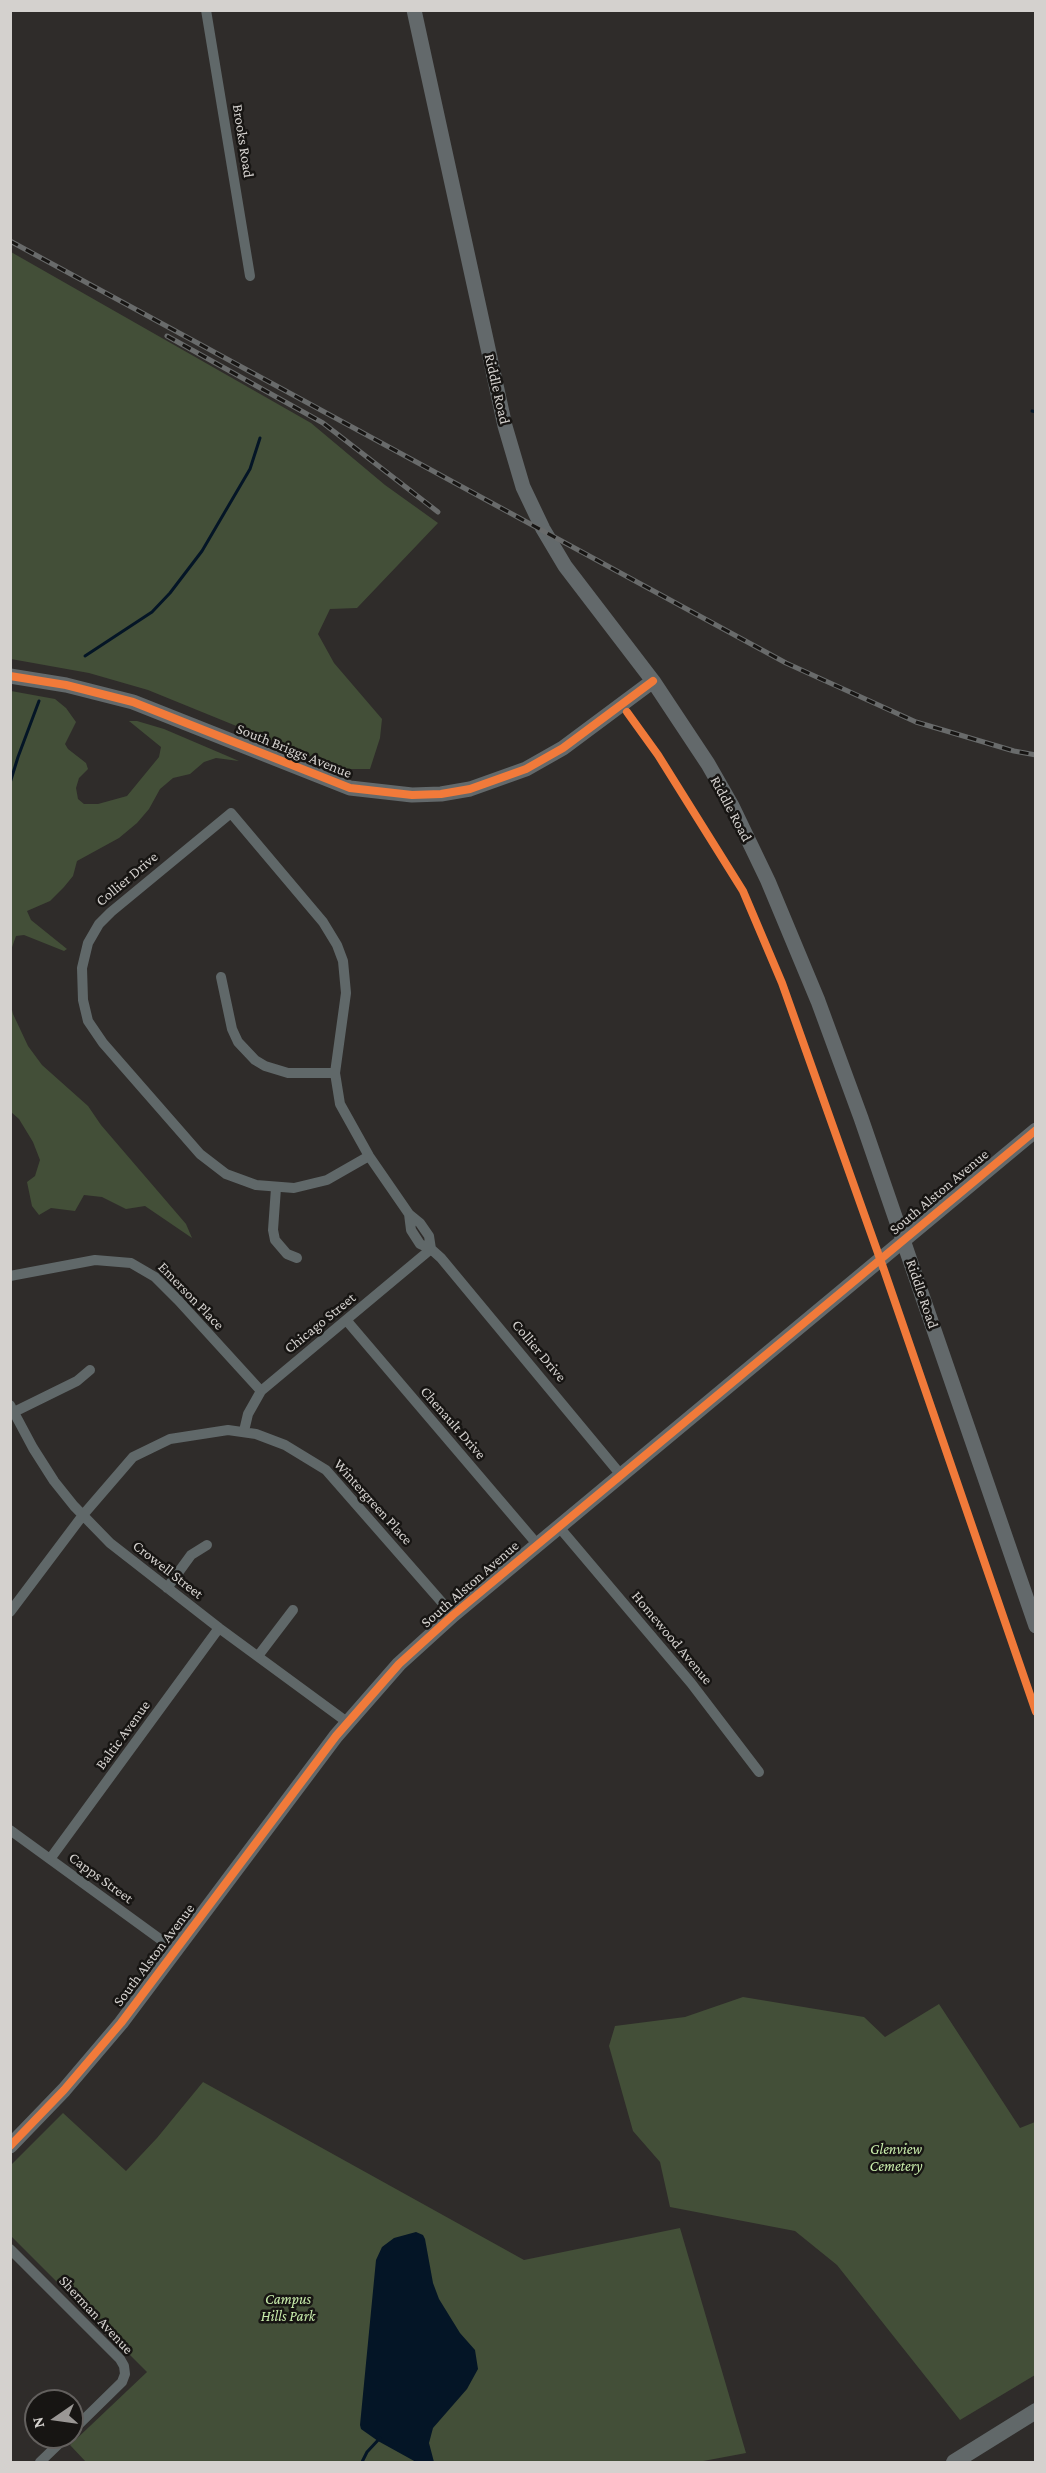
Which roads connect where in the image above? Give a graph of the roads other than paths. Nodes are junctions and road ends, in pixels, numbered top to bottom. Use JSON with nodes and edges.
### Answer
{"nodes":[{"id":1,"x":206,"y":10,"type":"edge"},
{"id":2,"x":414,"y":10,"type":"edge"},
{"id":3,"x":250,"y":276,"type":"dead end"},
{"id":4,"x":10,"y":676,"type":"edge"},
{"id":5,"x":652,"y":681,"type":"junction"},
{"id":6,"x":221,"y":977,"type":"dead end"},
{"id":7,"x":334,"y":1073,"type":"junction"},
{"id":8,"x":1035,"y":1130,"type":"edge"},
{"id":9,"x":369,"y":1156,"type":"junction"},
{"id":10,"x":276,"y":1188,"type":"junction"},
{"id":11,"x":903,"y":1240,"type":"junction"},
{"id":12,"x":431,"y":1249,"type":"junction"},
{"id":13,"x":297,"y":1258,"type":"dead end"},
{"id":14,"x":10,"y":1276,"type":"edge"},
{"id":15,"x":346,"y":1321,"type":"junction"},
{"id":16,"x":90,"y":1370,"type":"dead end"},
{"id":17,"x":261,"y":1391,"type":"junction"},
{"id":18,"x":12,"y":1408,"type":"edge"},
{"id":19,"x":244,"y":1431,"type":"junction"},
{"id":20,"x":621,"y":1475,"type":"junction"},
{"id":21,"x":83,"y":1515,"type":"junction"},
{"id":22,"x":559,"y":1527,"type":"junction"},
{"id":23,"x":537,"y":1544,"type":"junction"},
{"id":24,"x":207,"y":1545,"type":"dead end"},
{"id":25,"x":167,"y":1588,"type":"junction"},
{"id":26,"x":293,"y":1610,"type":"dead end"},
{"id":27,"x":10,"y":1612,"type":"edge"},
{"id":28,"x":453,"y":1615,"type":"junction"},
{"id":29,"x":1035,"y":1626,"type":"edge"},
{"id":30,"x":219,"y":1628,"type":"junction"},
{"id":31,"x":258,"y":1656,"type":"junction"},
{"id":32,"x":347,"y":1722,"type":"junction"},
{"id":33,"x":759,"y":1772,"type":"dead end"},
{"id":34,"x":10,"y":1830,"type":"edge"},
{"id":35,"x":50,"y":1859,"type":"junction"},
{"id":36,"x":175,"y":1950,"type":"junction"},
{"id":37,"x":10,"y":2146,"type":"edge"},
{"id":38,"x":10,"y":2249,"type":"edge"},
{"id":39,"x":1035,"y":2411,"type":"edge"},
{"id":40,"x":84,"y":2419,"type":"edge"},
{"id":41,"x":54,"y":2449,"type":"edge"},
{"id":42,"x":40,"y":2463,"type":"edge"},
{"id":43,"x":954,"y":2463,"type":"edge"}],
"edges":[{"from":1,"to":3,"type":"street","name":"Brooks Road"},
{"from":2,"to":5,"type":"street","name":"Riddle Road"},
{"from":4,"to":5,"type":"street","name":"South Briggs Avenue"},
{"from":5,"to":11,"type":"street","name":"Riddle Road"},
{"from":6,"to":7,"type":"street"},
{"from":7,"to":9,"type":"street","name":"Collier Drive"},
{"from":7,"to":10,"type":"street","name":"Collier Drive"},
{"from":8,"to":11,"type":"street","name":"South Alston Avenue"},
{"from":9,"to":10,"type":"street","name":"Collier Drive"},
{"from":9,"to":12,"type":"street","name":"Collier Drive"},
{"from":10,"to":13,"type":"street"},
{"from":11,"to":20,"type":"street","name":"South Alston Avenue"},
{"from":11,"to":29,"type":"street","name":"Riddle Road"},
{"from":12,"to":15,"type":"street","name":"Chicago Street"},
{"from":12,"to":20,"type":"street","name":"Collier Drive"},
{"from":14,"to":17,"type":"street","name":"Emerson Place"},
{"from":15,"to":17,"type":"street","name":"Chicago Street"},
{"from":15,"to":23,"type":"street","name":"Chenault Drive"},
{"from":16,"to":18,"type":"street"},
{"from":17,"to":19,"type":"street","name":"Chicago Street"},
{"from":18,"to":21,"type":"street","name":"Crowell Street"},
{"from":19,"to":21,"type":"street","name":"Wintergreen Place"},
{"from":19,"to":28,"type":"street","name":"Wintergreen Place"},
{"from":20,"to":22,"type":"street","name":"South Alston Avenue"},
{"from":21,"to":25,"type":"street","name":"Crowell Street"},
{"from":21,"to":27,"type":"street","name":"Wintergreen Place"},
{"from":22,"to":23,"type":"street","name":"South Alston Avenue"},
{"from":22,"to":33,"type":"street","name":"Homewood Avenue"},
{"from":23,"to":28,"type":"street","name":"South Alston Avenue"},
{"from":24,"to":25,"type":"street"},
{"from":25,"to":30,"type":"street","name":"Crowell Street"},
{"from":26,"to":31,"type":"street"},
{"from":28,"to":32,"type":"street","name":"South Alston Avenue"},
{"from":30,"to":31,"type":"street","name":"Crowell Street"},
{"from":30,"to":35,"type":"street","name":"Baltic Avenue"},
{"from":31,"to":32,"type":"street","name":"Crowell Street"},
{"from":32,"to":36,"type":"street","name":"South Alston Avenue"},
{"from":34,"to":35,"type":"street","name":"Capps Street"},
{"from":35,"to":36,"type":"street","name":"Capps Street"},
{"from":36,"to":37,"type":"street","name":"South Alston Avenue"},
{"from":38,"to":40,"type":"street","name":"Sherman Avenue"},
{"from":39,"to":43,"type":"main road"},
{"from":41,"to":42,"type":"street"}]}
